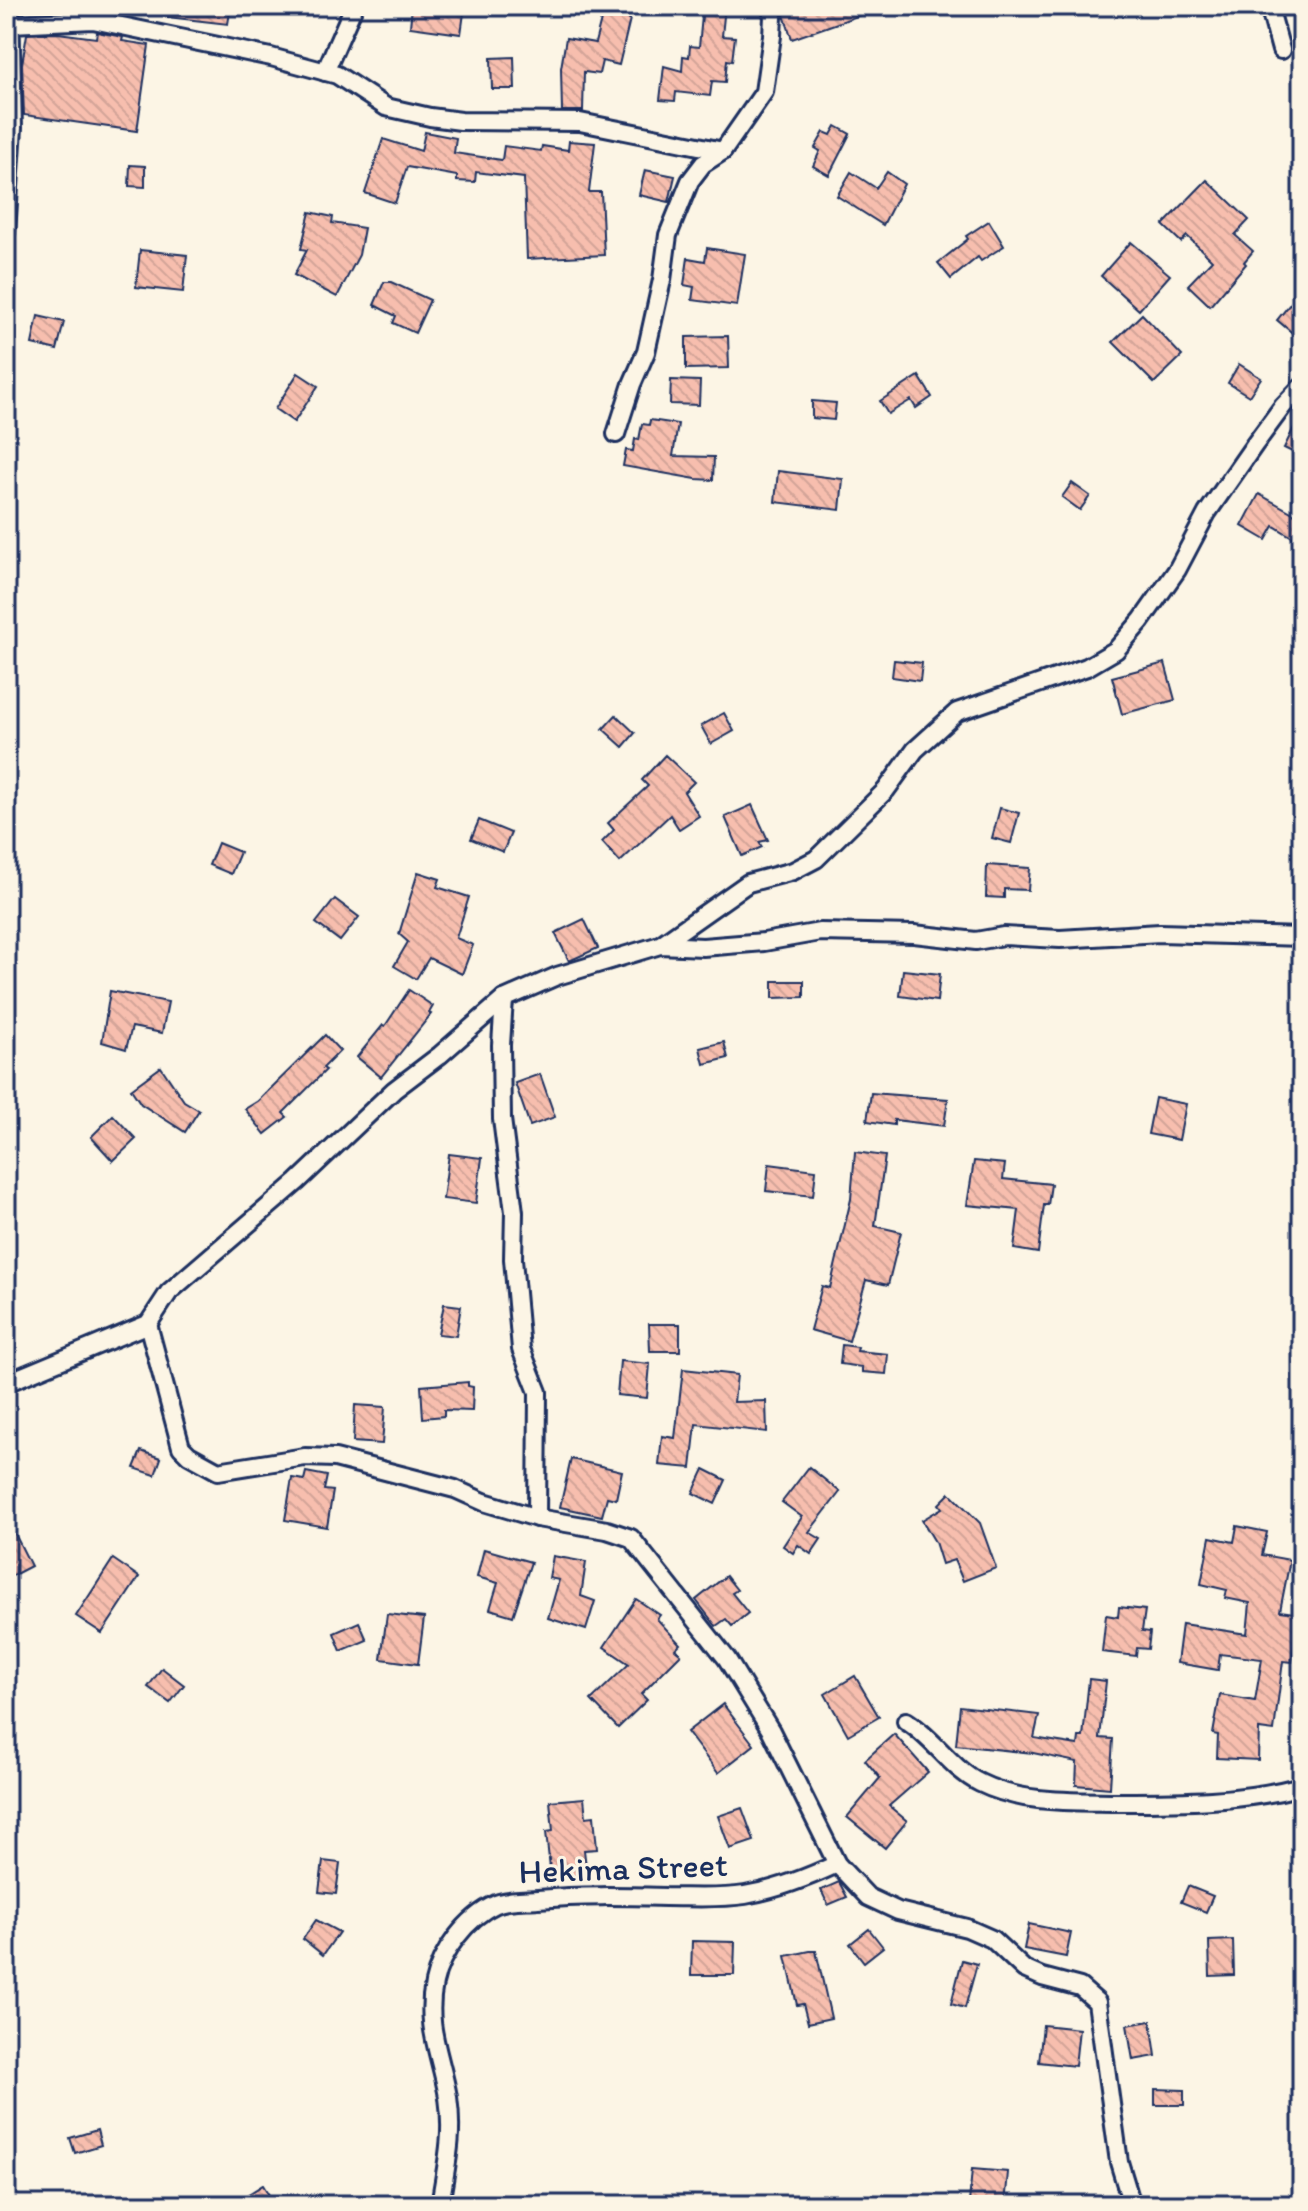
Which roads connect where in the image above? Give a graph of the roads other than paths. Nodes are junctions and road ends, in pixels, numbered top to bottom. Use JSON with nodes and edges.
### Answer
{"nodes":[{"id":1,"x":10,"y":6,"type":"edge"},
{"id":2,"x":354,"y":6,"type":"edge"},
{"id":3,"x":770,"y":6,"type":"edge"},
{"id":4,"x":1269,"y":6,"type":"edge"},
{"id":5,"x":11,"y":24,"type":"junction"},
{"id":6,"x":1281,"y":50,"type":"dead end"},
{"id":7,"x":325,"y":72,"type":"junction"},
{"id":8,"x":723,"y":151,"type":"junction"},
{"id":9,"x":6,"y":232,"type":"edge"},
{"id":10,"x":1302,"y":386,"type":"edge"},
{"id":11,"x":616,"y":434,"type":"dead end"},
{"id":12,"x":1302,"y":937,"type":"edge"},
{"id":13,"x":660,"y":945,"type":"junction"},
{"id":14,"x":504,"y":999,"type":"junction"},
{"id":15,"x":148,"y":1324,"type":"junction"},
{"id":16,"x":6,"y":1383,"type":"edge"},
{"id":17,"x":537,"y":1518,"type":"junction"},
{"id":18,"x":906,"y":1721,"type":"dead end"},
{"id":19,"x":1302,"y":1786,"type":"edge"},
{"id":20,"x":837,"y":1864,"type":"junction"},
{"id":21,"x":440,"y":2205,"type":"edge"},
{"id":22,"x":1132,"y":2205,"type":"edge"}],
"edges":[{"from":1,"to":5,"type":"street"},
{"from":2,"to":7,"type":"street"},
{"from":3,"to":8,"type":"street"},
{"from":4,"to":6,"type":"street"},
{"from":5,"to":7,"type":"street"},
{"from":5,"to":9,"type":"street"},
{"from":7,"to":8,"type":"street"},
{"from":8,"to":11,"type":"street"},
{"from":10,"to":13,"type":"street"},
{"from":12,"to":13,"type":"street"},
{"from":13,"to":14,"type":"street"},
{"from":14,"to":15,"type":"street"},
{"from":14,"to":17,"type":"street"},
{"from":15,"to":16,"type":"street"},
{"from":15,"to":17,"type":"street"},
{"from":17,"to":20,"type":"street"},
{"from":18,"to":19,"type":"street"},
{"from":20,"to":21,"type":"street","name":"Hekima Street"},
{"from":20,"to":22,"type":"street"}]}
